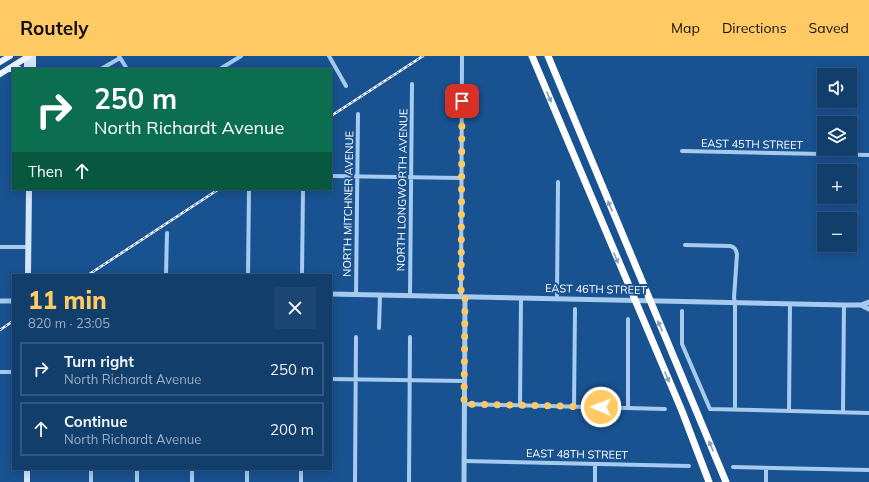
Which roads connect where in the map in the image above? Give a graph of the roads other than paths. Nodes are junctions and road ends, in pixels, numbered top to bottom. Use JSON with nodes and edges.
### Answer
{"nodes":[{"id":1,"x":10,"y":56,"type":"edge"},
{"id":2,"x":29,"y":56,"type":"edge"},
{"id":3,"x":241,"y":56,"type":"edge"},
{"id":4,"x":329,"y":56,"type":"edge"},
{"id":5,"x":462,"y":56,"type":"edge"},
{"id":6,"x":548,"y":56,"type":"edge"},
{"id":7,"x":119,"y":57,"type":"edge"},
{"id":8,"x":532,"y":58,"type":"edge"},
{"id":9,"x":0,"y":62,"type":"edge"},
{"id":10,"x":27,"y":68,"type":"edge"},
{"id":11,"x":33,"y":68,"type":"edge"},
{"id":12,"x":102,"y":68,"type":"edge"},
{"id":13,"x":126,"y":68,"type":"edge"},
{"id":14,"x":222,"y":68,"type":"edge"},
{"id":15,"x":8,"y":69,"type":"junction"},
{"id":16,"x":12,"y":69,"type":"edge"},
{"id":17,"x":0,"y":74,"type":"edge"},
{"id":18,"x":412,"y":84,"type":"dead end"},
{"id":19,"x":346,"y":86,"type":"dead end"},
{"id":20,"x":358,"y":114,"type":"dead end"},
{"id":21,"x":682,"y":151,"type":"dead end"},
{"id":22,"x":869,"y":155,"type":"edge"},
{"id":23,"x":332,"y":176,"type":"edge"},
{"id":24,"x":358,"y":176,"type":"junction"},
{"id":25,"x":411,"y":177,"type":"junction"},
{"id":26,"x":462,"y":178,"type":"junction"},
{"id":27,"x":558,"y":182,"type":"dead end"},
{"id":28,"x":29,"y":190,"type":"edge"},
{"id":29,"x":249,"y":190,"type":"edge"},
{"id":30,"x":303,"y":190,"type":"edge"},
{"id":31,"x":168,"y":233,"type":"dead end"},
{"id":32,"x":685,"y":245,"type":"dead end"},
{"id":33,"x":0,"y":247,"type":"edge"},
{"id":34,"x":28,"y":247,"type":"junction"},
{"id":35,"x":28,"y":274,"type":"edge"},
{"id":36,"x":166,"y":274,"type":"edge"},
{"id":37,"x":248,"y":274,"type":"edge"},
{"id":38,"x":302,"y":274,"type":"edge"},
{"id":39,"x":332,"y":294,"type":"edge"},
{"id":40,"x":356,"y":295,"type":"junction"},
{"id":41,"x":380,"y":295,"type":"junction"},
{"id":42,"x":410,"y":296,"type":"junction"},
{"id":43,"x":463,"y":297,"type":"junction"},
{"id":44,"x":521,"y":298,"type":"junction"},
{"id":45,"x":557,"y":298,"type":"junction"},
{"id":46,"x":0,"y":301,"type":"edge"},
{"id":47,"x":12,"y":301,"type":"edge"},
{"id":48,"x":869,"y":302,"type":"edge"},
{"id":49,"x":735,"y":303,"type":"junction"},
{"id":50,"x":790,"y":304,"type":"junction"},
{"id":51,"x":844,"y":305,"type":"junction"},
{"id":52,"x":861,"y":305,"type":"junction"},
{"id":53,"x":869,"y":308,"type":"edge"},
{"id":54,"x":575,"y":309,"type":"dead end"},
{"id":55,"x":682,"y":311,"type":"dead end"},
{"id":56,"x":628,"y":319,"type":"dead end"},
{"id":57,"x":379,"y":328,"type":"dead end"},
{"id":58,"x":356,"y":337,"type":"dead end"},
{"id":59,"x":410,"y":337,"type":"dead end"},
{"id":60,"x":0,"y":372,"type":"edge"},
{"id":61,"x":12,"y":372,"type":"edge"},
{"id":62,"x":332,"y":378,"type":"edge"},
{"id":63,"x":356,"y":379,"type":"junction"},
{"id":64,"x":409,"y":380,"type":"junction"},
{"id":65,"x":464,"y":381,"type":"junction"},
{"id":66,"x":464,"y":404,"type":"junction"},
{"id":67,"x":520,"y":406,"type":"junction"},
{"id":68,"x":574,"y":406,"type":"junction"},
{"id":69,"x":628,"y":408,"type":"junction"},
{"id":70,"x":665,"y":409,"type":"dead end"},
{"id":71,"x":735,"y":409,"type":"junction"},
{"id":72,"x":789,"y":411,"type":"junction"},
{"id":73,"x":843,"y":412,"type":"junction"},
{"id":74,"x":869,"y":413,"type":"edge"},
{"id":75,"x":464,"y":461,"type":"junction"},
{"id":76,"x":595,"y":464,"type":"junction"},
{"id":77,"x":689,"y":466,"type":"dead end"},
{"id":78,"x":733,"y":467,"type":"dead end"},
{"id":79,"x":766,"y":468,"type":"junction"},
{"id":80,"x":27,"y":470,"type":"edge"},
{"id":81,"x":91,"y":470,"type":"edge"},
{"id":82,"x":137,"y":470,"type":"edge"},
{"id":83,"x":192,"y":470,"type":"edge"},
{"id":84,"x":247,"y":470,"type":"edge"},
{"id":85,"x":301,"y":470,"type":"edge"},
{"id":86,"x":869,"y":470,"type":"edge"},
{"id":87,"x":27,"y":482,"type":"edge"},
{"id":88,"x":91,"y":482,"type":"edge"},
{"id":89,"x":137,"y":482,"type":"edge"},
{"id":90,"x":192,"y":482,"type":"edge"},
{"id":91,"x":247,"y":482,"type":"edge"},
{"id":92,"x":301,"y":482,"type":"edge"},
{"id":93,"x":355,"y":482,"type":"edge"},
{"id":94,"x":409,"y":482,"type":"edge"},
{"id":95,"x":464,"y":482,"type":"edge"},
{"id":96,"x":595,"y":482,"type":"edge"},
{"id":97,"x":709,"y":482,"type":"edge"},
{"id":98,"x":726,"y":482,"type":"edge"},
{"id":99,"x":766,"y":482,"type":"edge"}],
"edges":[{"from":1,"to":9,"type":"main road"},
{"from":2,"to":10,"type":"main road"},
{"from":2,"to":11,"type":"main road"},
{"from":2,"to":15,"type":"main road"},
{"from":3,"to":14,"type":"street"},
{"from":4,"to":19,"type":"street"},
{"from":5,"to":26,"type":"street"},
{"from":98,"to":6,"type":"highway","one_way":true},
{"from":7,"to":12,"type":"street"},
{"from":7,"to":13,"type":"street"},
{"from":8,"to":97,"type":"highway","one_way":true},
{"from":15,"to":16,"type":"main road"},
{"from":15,"to":17,"type":"main road"},
{"from":18,"to":25,"type":"street","name":"NORTH LONGWORTH AVENUE"},
{"from":20,"to":24,"type":"street","name":"NORTH MITCHNER AVENUE"},
{"from":21,"to":22,"type":"street","name":"EAST 45TH STREET"},
{"from":23,"to":24,"type":"street"},
{"from":24,"to":25,"type":"street"},
{"from":24,"to":40,"type":"street","name":"NORTH MITCHNER AVENUE"},
{"from":25,"to":26,"type":"street"},
{"from":25,"to":42,"type":"street","name":"NORTH LONGWORTH AVENUE"},
{"from":26,"to":43,"type":"street"},
{"from":27,"to":45,"type":"street"},
{"from":28,"to":34,"type":"main road"},
{"from":29,"to":37,"type":"street"},
{"from":30,"to":38,"type":"street"},
{"from":31,"to":36,"type":"street"},
{"from":32,"to":49,"type":"street"},
{"from":33,"to":34,"type":"street"},
{"from":34,"to":35,"type":"main road"},
{"from":39,"to":40,"type":"street","name":"EAST 46TH STREET"},
{"from":40,"to":41,"type":"street","name":"EAST 46TH STREET"},
{"from":41,"to":42,"type":"street","name":"EAST 46TH STREET"},
{"from":41,"to":57,"type":"street"},
{"from":42,"to":43,"type":"street","name":"EAST 46TH STREET"},
{"from":43,"to":44,"type":"street","name":"EAST 46TH STREET"},
{"from":43,"to":65,"type":"street"},
{"from":44,"to":45,"type":"street","name":"EAST 46TH STREET"},
{"from":44,"to":67,"type":"street"},
{"from":45,"to":49,"type":"street","name":"EAST 46TH STREET"},
{"from":46,"to":47,"type":"street"},
{"from":48,"to":52,"type":"street","name":"EAST 46TH STREET"},
{"from":49,"to":50,"type":"street","name":"EAST 46TH STREET"},
{"from":49,"to":71,"type":"street"},
{"from":50,"to":51,"type":"street","name":"EAST 46TH STREET"},
{"from":50,"to":72,"type":"street"},
{"from":51,"to":52,"type":"street","name":"EAST 46TH STREET"},
{"from":51,"to":73,"type":"street"},
{"from":52,"to":53,"type":"street","name":"EAST 46TH STREET"},
{"from":54,"to":68,"type":"street"},
{"from":55,"to":71,"type":"street"},
{"from":56,"to":69,"type":"street"},
{"from":58,"to":63,"type":"street"},
{"from":59,"to":64,"type":"street"},
{"from":60,"to":61,"type":"street"},
{"from":62,"to":63,"type":"street"},
{"from":63,"to":64,"type":"street"},
{"from":63,"to":93,"type":"street"},
{"from":64,"to":65,"type":"street"},
{"from":64,"to":94,"type":"street"},
{"from":65,"to":66,"type":"street"},
{"from":66,"to":67,"type":"street"},
{"from":66,"to":75,"type":"street"},
{"from":67,"to":68,"type":"street"},
{"from":68,"to":69,"type":"street"},
{"from":69,"to":70,"type":"street"},
{"from":71,"to":72,"type":"street"},
{"from":72,"to":73,"type":"street"},
{"from":73,"to":74,"type":"street"},
{"from":75,"to":76,"type":"street","name":"EAST 48TH STREET"},
{"from":75,"to":95,"type":"street"},
{"from":76,"to":77,"type":"street","name":"EAST 48TH STREET"},
{"from":76,"to":96,"type":"street"},
{"from":78,"to":79,"type":"street"},
{"from":79,"to":86,"type":"street"},
{"from":79,"to":99,"type":"street"},
{"from":80,"to":87,"type":"main road"},
{"from":81,"to":88,"type":"street"},
{"from":82,"to":89,"type":"street"},
{"from":83,"to":90,"type":"street"},
{"from":84,"to":91,"type":"street"},
{"from":85,"to":92,"type":"street"}]}
